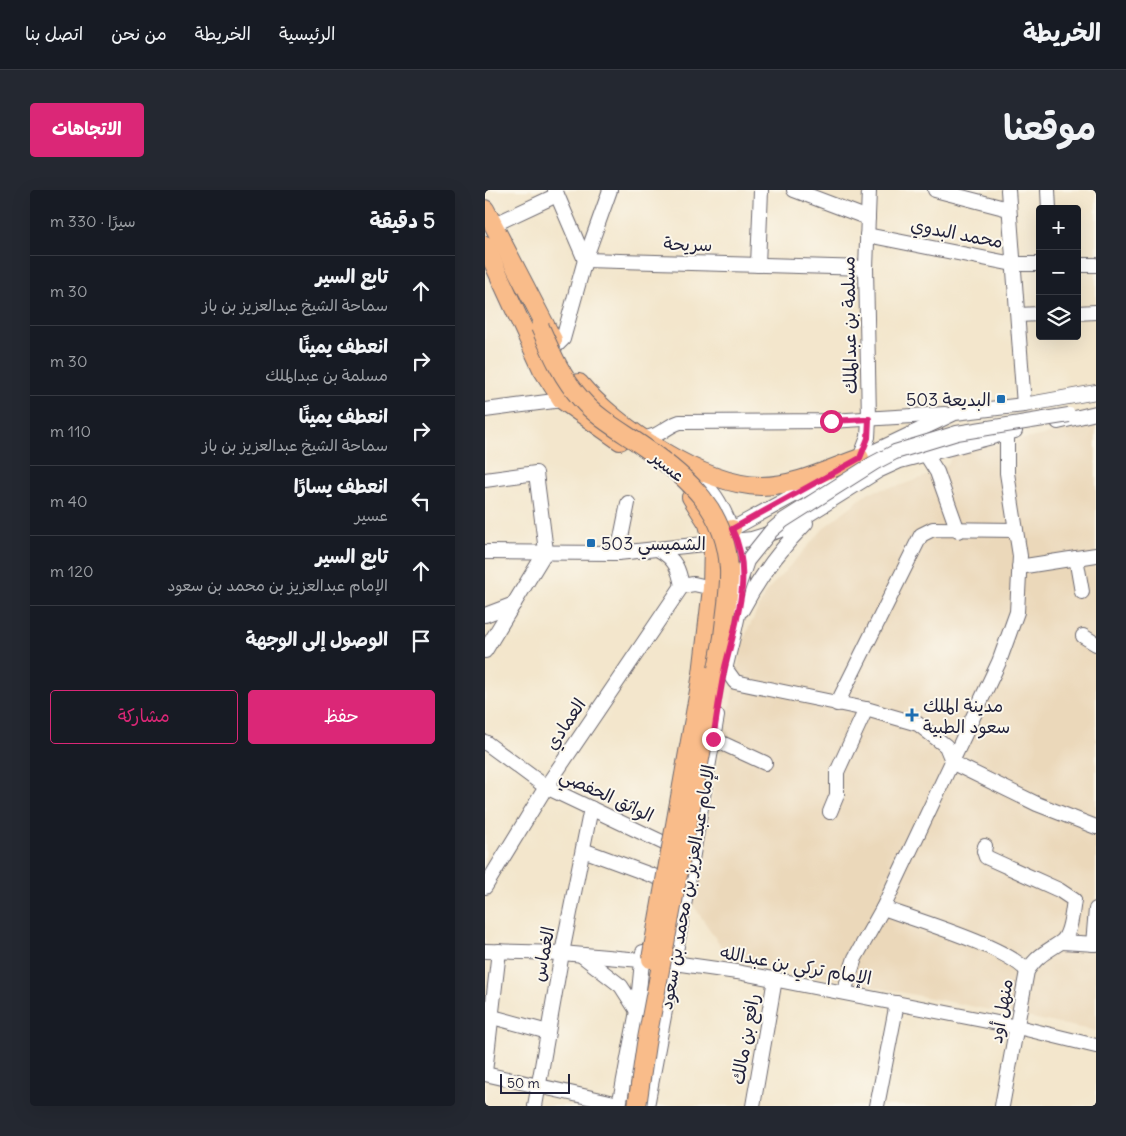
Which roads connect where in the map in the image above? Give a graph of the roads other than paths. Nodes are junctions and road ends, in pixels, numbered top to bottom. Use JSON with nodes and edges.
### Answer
{"nodes":[{"id":1,"x":611,"y":190,"type":"edge"},
{"id":2,"x":761,"y":190,"type":"edge"},
{"id":3,"x":794,"y":190,"type":"edge"},
{"id":4,"x":869,"y":190,"type":"edge"},
{"id":5,"x":935,"y":190,"type":"edge"},
{"id":6,"x":1008,"y":190,"type":"edge"},
{"id":7,"x":1048,"y":190,"type":"edge"},
{"id":8,"x":556,"y":193,"type":"edge"},
{"id":9,"x":1049,"y":205,"type":"edge"},
{"id":10,"x":1008,"y":209,"type":"junction"},
{"id":11,"x":489,"y":217,"type":"edge"},
{"id":12,"x":868,"y":218,"type":"junction"},
{"id":13,"x":867,"y":235,"type":"junction"},
{"id":14,"x":485,"y":245,"type":"edge"},
{"id":15,"x":585,"y":260,"type":"junction"},
{"id":16,"x":758,"y":264,"type":"junction"},
{"id":17,"x":1013,"y":264,"type":"junction"},
{"id":18,"x":1036,"y":264,"type":"edge"},
{"id":19,"x":1081,"y":265,"type":"edge"},
{"id":20,"x":1096,"y":265,"type":"edge"},
{"id":21,"x":865,"y":268,"type":"junction"},
{"id":22,"x":522,"y":280,"type":"junction"},
{"id":23,"x":1096,"y":312,"type":"edge"},
{"id":24,"x":1081,"y":313,"type":"edge"},
{"id":25,"x":1036,"y":314,"type":"edge"},
{"id":26,"x":1018,"y":315,"type":"junction"},
{"id":27,"x":556,"y":346,"type":"junction"},
{"id":28,"x":1096,"y":392,"type":"edge"},
{"id":29,"x":562,"y":400,"type":"junction"},
{"id":30,"x":1024,"y":405,"type":"junction"},
{"id":31,"x":485,"y":410,"type":"edge"},
{"id":32,"x":1096,"y":412,"type":"edge"},
{"id":33,"x":955,"y":413,"type":"junction"},
{"id":34,"x":869,"y":419,"type":"junction"},
{"id":35,"x":1007,"y":432,"type":"junction"},
{"id":36,"x":643,"y":438,"type":"junction"},
{"id":37,"x":925,"y":453,"type":"junction"},
{"id":38,"x":860,"y":458,"type":"junction"},
{"id":39,"x":677,"y":459,"type":"junction"},
{"id":40,"x":485,"y":480,"type":"edge"},
{"id":41,"x":628,"y":503,"type":"dead end"},
{"id":42,"x":826,"y":505,"type":"junction"},
{"id":43,"x":1016,"y":530,"type":"junction"},
{"id":44,"x":958,"y":531,"type":"junction"},
{"id":45,"x":734,"y":534,"type":"junction"},
{"id":46,"x":713,"y":544,"type":"junction"},
{"id":47,"x":659,"y":550,"type":"junction"},
{"id":48,"x":546,"y":551,"type":"junction"},
{"id":49,"x":485,"y":552,"type":"edge"},
{"id":50,"x":618,"y":553,"type":"junction"},
{"id":51,"x":1096,"y":555,"type":"edge"},
{"id":52,"x":1076,"y":558,"type":"junction"},
{"id":53,"x":1019,"y":567,"type":"junction"},
{"id":54,"x":743,"y":580,"type":"joint"},
{"id":55,"x":682,"y":586,"type":"junction"},
{"id":56,"x":712,"y":588,"type":"junction"},
{"id":57,"x":1082,"y":592,"type":"dead end"},
{"id":58,"x":514,"y":604,"type":"junction"},
{"id":59,"x":485,"y":615,"type":"edge"},
{"id":60,"x":737,"y":620,"type":"junction"},
{"id":61,"x":1083,"y":636,"type":"dead end"},
{"id":62,"x":723,"y":637,"type":"junction"},
{"id":63,"x":1096,"y":644,"type":"edge"},
{"id":64,"x":485,"y":651,"type":"edge"},
{"id":65,"x":725,"y":668,"type":"junction"},
{"id":66,"x":837,"y":704,"type":"junction"},
{"id":67,"x":866,"y":709,"type":"junction"},
{"id":68,"x":713,"y":739,"type":"junction"},
{"id":69,"x":485,"y":742,"type":"edge"},
{"id":70,"x":765,"y":763,"type":"dead end"},
{"id":71,"x":953,"y":763,"type":"junction"},
{"id":72,"x":546,"y":787,"type":"junction"},
{"id":73,"x":591,"y":808,"type":"junction"},
{"id":74,"x":830,"y":812,"type":"dead end"},
{"id":75,"x":1068,"y":817,"type":"junction"},
{"id":76,"x":1096,"y":821,"type":"edge"},
{"id":77,"x":1096,"y":827,"type":"edge"},
{"id":78,"x":666,"y":844,"type":"junction"},
{"id":79,"x":985,"y":846,"type":"dead end"},
{"id":80,"x":583,"y":850,"type":"junction"},
{"id":81,"x":490,"y":873,"type":"edge"},
{"id":82,"x":658,"y":882,"type":"junction"},
{"id":83,"x":485,"y":887,"type":"edge"},
{"id":84,"x":1074,"y":900,"type":"junction"},
{"id":85,"x":883,"y":908,"type":"junction"},
{"id":86,"x":1096,"y":908,"type":"edge"},
{"id":87,"x":1062,"y":942,"type":"junction"},
{"id":88,"x":1095,"y":944,"type":"edge"},
{"id":89,"x":492,"y":951,"type":"edge"},
{"id":90,"x":561,"y":952,"type":"junction"},
{"id":91,"x":580,"y":955,"type":"junction"},
{"id":92,"x":642,"y":960,"type":"junction"},
{"id":93,"x":674,"y":963,"type":"junction"},
{"id":94,"x":1027,"y":971,"type":"junction"},
{"id":95,"x":775,"y":979,"type":"junction"},
{"id":96,"x":844,"y":992,"type":"junction"},
{"id":97,"x":897,"y":1003,"type":"junction"},
{"id":98,"x":637,"y":1010,"type":"junction"},
{"id":99,"x":489,"y":1016,"type":"edge"},
{"id":100,"x":1018,"y":1027,"type":"junction"},
{"id":101,"x":548,"y":1032,"type":"junction"},
{"id":102,"x":1096,"y":1046,"type":"edge"},
{"id":103,"x":485,"y":1073,"type":"edge"},
{"id":104,"x":539,"y":1086,"type":"junction"},
{"id":105,"x":622,"y":1105,"type":"edge"},
{"id":106,"x":535,"y":1106,"type":"edge"},
{"id":107,"x":637,"y":1106,"type":"edge"},
{"id":108,"x":647,"y":1106,"type":"edge"},
{"id":109,"x":753,"y":1106,"type":"edge"},
{"id":110,"x":877,"y":1106,"type":"edge"},
{"id":111,"x":1002,"y":1106,"type":"edge"}],
"edges":[{"from":1,"to":15,"type":"street"},
{"from":2,"to":16,"type":"street"},
{"from":3,"to":12,"type":"street"},
{"from":4,"to":12,"type":"street","name":"مسلمة بن عبدالملك"},
{"from":5,"to":10,"type":"street"},
{"from":6,"to":10,"type":"street"},
{"from":7,"to":9,"type":"street"},
{"from":8,"to":11,"type":"street"},
{"from":8,"to":15,"type":"street"},
{"from":10,"to":17,"type":"street"},
{"from":11,"to":22,"type":"main road"},
{"from":12,"to":13,"type":"street","name":"مسلمة بن عبدالملك"},
{"from":13,"to":17,"type":"street","name":"محمد البدوي"},
{"from":13,"to":21,"type":"street","name":"مسلمة بن عبدالملك"},
{"from":14,"to":29,"type":"main road"},
{"from":15,"to":16,"type":"street","name":"سريحة"},
{"from":15,"to":27,"type":"street"},
{"from":16,"to":21,"type":"street","name":"سريحة"},
{"from":17,"to":18,"type":"street","name":"محمد البدوي"},
{"from":17,"to":26,"type":"street"},
{"from":19,"to":20,"type":"street"},
{"from":21,"to":34,"type":"street","name":"مسلمة بن عبدالملك"},
{"from":22,"to":27,"type":"main road"},
{"from":22,"to":62,"type":"main road","name":"عسير","bridge":true},
{"from":23,"to":24,"type":"street"},
{"from":25,"to":26,"type":"street"},
{"from":26,"to":30,"type":"street"},
{"from":27,"to":36,"type":"main road"},
{"from":28,"to":30,"type":"street"},
{"from":29,"to":31,"type":"street"},
{"from":29,"to":46,"type":"main road","name":"الإمام عبدالعزيز بن محمد بن سعود"},
{"from":30,"to":33,"type":"street"},
{"from":32,"to":35,"type":"street"},
{"from":32,"to":62,"type":"street","bridge":true},
{"from":33,"to":34,"type":"street"},
{"from":33,"to":38,"type":"street"},
{"from":34,"to":36,"type":"street"},
{"from":34,"to":38,"type":"street","name":"مسلمة بن عبدالملك"},
{"from":35,"to":37,"type":"street"},
{"from":35,"to":43,"type":"street"},
{"from":36,"to":39,"type":"main road"},
{"from":37,"to":42,"type":"street"},
{"from":37,"to":44,"type":"street"},
{"from":38,"to":39,"type":"main road"},
{"from":38,"to":45,"type":"street"},
{"from":39,"to":45,"type":"street","name":"عسير"},
{"from":40,"to":48,"type":"street"},
{"from":41,"to":50,"type":"street"},
{"from":42,"to":45,"type":"street"},
{"from":42,"to":60,"type":"street"},
{"from":43,"to":44,"type":"street"},
{"from":43,"to":53,"type":"street"},
{"from":44,"to":66,"type":"street"},
{"from":45,"to":46,"type":"main road"},
{"from":45,"to":54,"type":"street","name":"عسير"},
{"from":46,"to":47,"type":"street"},
{"from":46,"to":56,"type":"main road","name":"الإمام عبدالعزيز بن محمد بن سعود"},
{"from":47,"to":50,"type":"street"},
{"from":47,"to":55,"type":"street"},
{"from":48,"to":49,"type":"street"},
{"from":48,"to":50,"type":"street"},
{"from":48,"to":58,"type":"street"},
{"from":51,"to":52,"type":"street"},
{"from":52,"to":53,"type":"street"},
{"from":52,"to":57,"type":"street"},
{"from":53,"to":71,"type":"street"},
{"from":54,"to":60,"type":"street","name":"الإمام عبدالعزيز بن محمد بن سعود"},
{"from":55,"to":56,"type":"street"},
{"from":55,"to":72,"type":"street","name":"العمادي"},
{"from":56,"to":78,"type":"street","name":"الإمام عبدالعزيز بن محمد بن سعود"},
{"from":56,"to":105,"type":"main road","name":"الإمام عبدالعزيز بن محمد بن سعود","bridge":true},
{"from":58,"to":59,"type":"street"},
{"from":58,"to":64,"type":"street"},
{"from":60,"to":65,"type":"street","name":"الإمام عبدالعزيز بن محمد بن سعود"},
{"from":61,"to":63,"type":"street"},
{"from":62,"to":107,"type":"main road","name":"الإمام عبدالعزيز بن محمد بن سعود","bridge":true},
{"from":65,"to":66,"type":"street"},
{"from":65,"to":68,"type":"street","name":"الإمام عبدالعزيز بن محمد بن سعود"},
{"from":66,"to":67,"type":"street"},
{"from":67,"to":71,"type":"street"},
{"from":67,"to":74,"type":"street"},
{"from":68,"to":70,"type":"street"},
{"from":68,"to":93,"type":"street","name":"الإمام عبدالعزيز بن محمد بن سعود"},
{"from":69,"to":72,"type":"street","name":"الواثق الحفصي"},
{"from":71,"to":75,"type":"street"},
{"from":71,"to":85,"type":"street"},
{"from":72,"to":73,"type":"street","name":"الواثق الحفصي"},
{"from":72,"to":81,"type":"street","name":"العمادي"},
{"from":73,"to":78,"type":"street","name":"الواثق الحفصي"},
{"from":73,"to":80,"type":"street","name":"الغماس"},
{"from":75,"to":76,"type":"street"},
{"from":75,"to":77,"type":"street"},
{"from":78,"to":82,"type":"street","name":"الإمام عبدالعزيز بن محمد بن سعود"},
{"from":79,"to":84,"type":"street"},
{"from":80,"to":82,"type":"street"},
{"from":80,"to":90,"type":"street","name":"الغماس"},
{"from":81,"to":83,"type":"street","name":"العمادي"},
{"from":82,"to":92,"type":"street","name":"الإمام عبدالعزيز بن محمد بن سعود"},
{"from":84,"to":86,"type":"street"},
{"from":84,"to":87,"type":"street"},
{"from":85,"to":94,"type":"street"},
{"from":85,"to":96,"type":"street"},
{"from":86,"to":88,"type":"street"},
{"from":87,"to":88,"type":"street"},
{"from":87,"to":94,"type":"street","name":"منهل أود"},
{"from":89,"to":90,"type":"street","name":"الإمام تركي بن عبدالله"},
{"from":89,"to":99,"type":"street"},
{"from":90,"to":91,"type":"street","name":"الإمام تركي بن عبدالله"},
{"from":90,"to":101,"type":"street","name":"الغماس"},
{"from":91,"to":92,"type":"street","name":"الإمام تركي بن عبدالله"},
{"from":91,"to":98,"type":"street"},
{"from":92,"to":93,"type":"street","name":"الإمام تركي بن عبدالله"},
{"from":92,"to":98,"type":"street","name":"الإمام عبدالعزيز بن محمد بن سعود"},
{"from":93,"to":95,"type":"street","name":"الإمام تركي بن عبدالله"},
{"from":93,"to":108,"type":"street","name":"الإمام عبدالعزيز بن محمد بن سعود"},
{"from":94,"to":100,"type":"street","name":"منهل أود"},
{"from":95,"to":96,"type":"street","name":"الإمام تركي بن عبدالله"},
{"from":95,"to":109,"type":"street","name":"رافع بن مالك"},
{"from":96,"to":97,"type":"street","name":"الإمام تركي بن عبدالله"},
{"from":97,"to":100,"type":"street","name":"الإمام تركي بن عبدالله"},
{"from":97,"to":110,"type":"street"},
{"from":98,"to":105,"type":"street","name":"الإمام عبدالعزيز بن محمد بن سعود"},
{"from":99,"to":101,"type":"street"},
{"from":99,"to":103,"type":"street"},
{"from":100,"to":102,"type":"street","name":"الإمام تركي بن عبدالله"},
{"from":100,"to":111,"type":"street","name":"منهل أود"},
{"from":101,"to":104,"type":"street","name":"الغماس"},
{"from":103,"to":104,"type":"street"},
{"from":104,"to":105,"type":"street"},
{"from":104,"to":106,"type":"street","name":"الغماس"}]}
